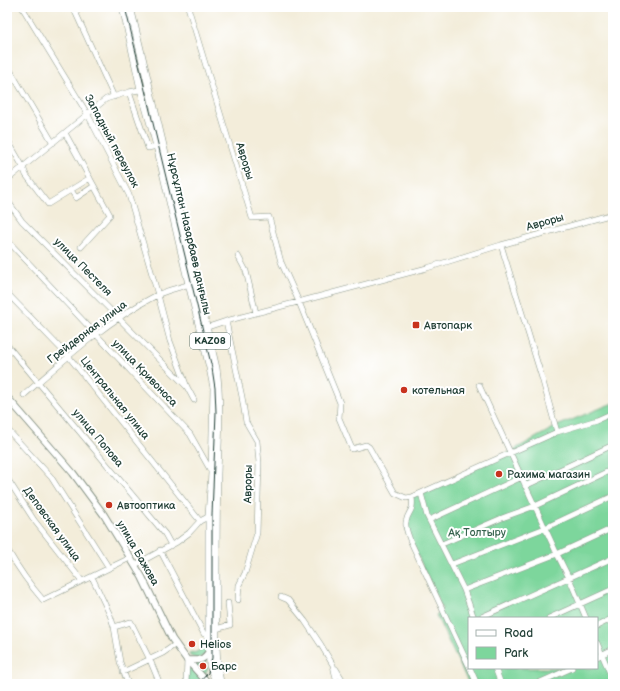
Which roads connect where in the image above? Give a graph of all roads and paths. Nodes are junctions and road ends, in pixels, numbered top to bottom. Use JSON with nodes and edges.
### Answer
{"nodes":[{"id":1,"x":22,"y":7,"type":"edge"},
{"id":2,"x":73,"y":7,"type":"edge"},
{"id":3,"x":123,"y":7,"type":"edge"},
{"id":4,"x":130,"y":7,"type":"edge"},
{"id":5,"x":188,"y":7,"type":"edge"},
{"id":6,"x":7,"y":65,"type":"edge"},
{"id":7,"x":149,"y":88,"type":"junction"},
{"id":8,"x":141,"y":89,"type":"junction"},
{"id":9,"x":129,"y":92,"type":"junction"},
{"id":10,"x":114,"y":97,"type":"junction"},
{"id":11,"x":88,"y":115,"type":"junction"},
{"id":12,"x":65,"y":133,"type":"junction"},
{"id":13,"x":7,"y":139,"type":"edge"},
{"id":14,"x":53,"y":143,"type":"junction"},
{"id":15,"x":157,"y":146,"type":"junction"},
{"id":16,"x":23,"y":167,"type":"junction"},
{"id":17,"x":90,"y":178,"type":"junction"},
{"id":18,"x":7,"y":180,"type":"edge"},
{"id":19,"x":94,"y":186,"type":"junction"},
{"id":20,"x":71,"y":190,"type":"junction"},
{"id":21,"x":7,"y":200,"type":"edge"},
{"id":22,"x":613,"y":214,"type":"edge"},
{"id":23,"x":7,"y":240,"type":"edge"},
{"id":24,"x":501,"y":245,"type":"junction"},
{"id":25,"x":81,"y":247,"type":"dead end"},
{"id":26,"x":238,"y":256,"type":"dead end"},
{"id":27,"x":189,"y":284,"type":"junction"},
{"id":28,"x":7,"y":293,"type":"edge"},
{"id":29,"x":158,"y":295,"type":"junction"},
{"id":30,"x":299,"y":302,"type":"junction"},
{"id":31,"x":256,"y":313,"type":"junction"},
{"id":32,"x":119,"y":318,"type":"junction"},
{"id":33,"x":226,"y":321,"type":"junction"},
{"id":34,"x":204,"y":329,"type":"junction"},
{"id":35,"x":96,"y":335,"type":"junction"},
{"id":36,"x":7,"y":345,"type":"edge"},
{"id":37,"x":69,"y":357,"type":"junction"},
{"id":38,"x":39,"y":382,"type":"junction"},
{"id":39,"x":479,"y":385,"type":"dead end"},
{"id":40,"x":187,"y":388,"type":"junction"},
{"id":41,"x":24,"y":396,"type":"dead end"},
{"id":42,"x":8,"y":400,"type":"edge"},
{"id":43,"x":194,"y":400,"type":"dead end"},
{"id":44,"x":613,"y":413,"type":"edge"},
{"id":45,"x":7,"y":429,"type":"edge"},
{"id":46,"x":557,"y":432,"type":"junction"},
{"id":47,"x":613,"y":445,"type":"edge"},
{"id":48,"x":510,"y":452,"type":"junction"},
{"id":49,"x":613,"y":469,"type":"edge"},
{"id":50,"x":214,"y":473,"type":"junction"},
{"id":51,"x":522,"y":477,"type":"junction"},
{"id":52,"x":7,"y":478,"type":"edge"},
{"id":53,"x":525,"y":486,"type":"junction"},
{"id":54,"x":421,"y":493,"type":"junction"},
{"id":55,"x":613,"y":496,"type":"edge"},
{"id":56,"x":412,"y":497,"type":"junction"},
{"id":57,"x":534,"y":506,"type":"junction"},
{"id":58,"x":213,"y":515,"type":"junction"},
{"id":59,"x":430,"y":520,"type":"junction"},
{"id":60,"x":200,"y":521,"type":"junction"},
{"id":61,"x":545,"y":528,"type":"junction"},
{"id":62,"x":613,"y":528,"type":"edge"},
{"id":63,"x":442,"y":544,"type":"junction"},
{"id":64,"x":171,"y":545,"type":"junction"},
{"id":65,"x":7,"y":549,"type":"edge"},
{"id":66,"x":160,"y":550,"type":"junction"},
{"id":67,"x":557,"y":554,"type":"junction"},
{"id":68,"x":130,"y":558,"type":"junction"},
{"id":69,"x":613,"y":558,"type":"edge"},
{"id":70,"x":452,"y":564,"type":"junction"},
{"id":71,"x":135,"y":565,"type":"junction"},
{"id":72,"x":109,"y":568,"type":"junction"},
{"id":73,"x":92,"y":577,"type":"junction"},
{"id":74,"x":569,"y":578,"type":"junction"},
{"id":75,"x":82,"y":581,"type":"junction"},
{"id":76,"x":613,"y":589,"type":"edge"},
{"id":77,"x":464,"y":590,"type":"junction"},
{"id":78,"x":281,"y":597,"type":"dead end"},
{"id":79,"x":238,"y":600,"type":"dead end"},
{"id":80,"x":228,"y":604,"type":"dead end"},
{"id":81,"x":579,"y":604,"type":"junction"},
{"id":82,"x":474,"y":617,"type":"edge"},
{"id":83,"x":481,"y":617,"type":"edge"},
{"id":84,"x":551,"y":617,"type":"edge"},
{"id":85,"x":586,"y":617,"type":"edge"},
{"id":86,"x":613,"y":618,"type":"edge"},
{"id":87,"x":598,"y":626,"type":"edge"},
{"id":88,"x":114,"y":627,"type":"junction"},
{"id":89,"x":216,"y":629,"type":"junction"},
{"id":90,"x":209,"y":636,"type":"junction"},
{"id":91,"x":176,"y":644,"type":"junction"},
{"id":92,"x":613,"y":649,"type":"edge"},
{"id":93,"x":210,"y":650,"type":"junction"},
{"id":94,"x":599,"y":655,"type":"edge"},
{"id":95,"x":150,"y":660,"type":"junction"},
{"id":96,"x":188,"y":660,"type":"junction"},
{"id":97,"x":333,"y":665,"type":"junction"},
{"id":98,"x":468,"y":665,"type":"edge"},
{"id":99,"x":470,"y":669,"type":"edge"},
{"id":100,"x":570,"y":669,"type":"edge"},
{"id":101,"x":496,"y":670,"type":"edge"},
{"id":102,"x":124,"y":672,"type":"junction"},
{"id":103,"x":613,"y":680,"type":"edge"},
{"id":104,"x":128,"y":684,"type":"edge"},
{"id":105,"x":160,"y":684,"type":"edge"},
{"id":106,"x":186,"y":684,"type":"edge"},
{"id":107,"x":209,"y":684,"type":"edge"},
{"id":108,"x":216,"y":684,"type":"edge"},
{"id":109,"x":220,"y":684,"type":"edge"},
{"id":110,"x":336,"y":684,"type":"edge"},
{"id":111,"x":345,"y":684,"type":"edge"},
{"id":112,"x":477,"y":684,"type":"edge"},
{"id":113,"x":501,"y":684,"type":"edge"},
{"id":114,"x":536,"y":684,"type":"edge"},
{"id":115,"x":605,"y":684,"type":"edge"}],
"edges":[{"from":1,"to":11,"type":"street","name":"Западный переулок"},
{"from":2,"to":10,"type":"street"},
{"from":3,"to":8,"type":"highway","name":"Нұрсұлтан Назарбаев даңғылы"},
{"from":4,"to":7,"type":"highway","name":"Нұрсұлтан Назарбаев даңғылы","number":"KAZ08"},
{"from":5,"to":30,"type":"street","name":"Авроры"},
{"from":6,"to":14,"type":"street"},
{"from":7,"to":8,"type":"street"},
{"from":7,"to":34,"type":"highway","name":"Нұрсұлтан Назарбаев даңғылы","number":"KAZ08"},
{"from":8,"to":9,"type":"street"},
{"from":8,"to":15,"type":"highway","name":"Нұрсұлтан Назарбаев даңғылы"},
{"from":9,"to":10,"type":"street"},
{"from":9,"to":15,"type":"street"},
{"from":10,"to":11,"type":"street"},
{"from":11,"to":12,"type":"street"},
{"from":11,"to":29,"type":"street","name":"Западный переулок"},
{"from":12,"to":14,"type":"street"},
{"from":12,"to":17,"type":"street"},
{"from":13,"to":16,"type":"street"},
{"from":14,"to":16,"type":"street"},
{"from":15,"to":27,"type":"highway","name":"Нұрсұлтан Назарбаев даңғылы"},
{"from":16,"to":18,"type":"street"},
{"from":16,"to":20,"type":"street"},
{"from":17,"to":19,"type":"street"},
{"from":17,"to":20,"type":"street"},
{"from":19,"to":20,"type":"street"},
{"from":19,"to":25,"type":"street"},
{"from":21,"to":32,"type":"street","name":"улица Пестеля"},
{"from":22,"to":24,"type":"street","name":"Авроры"},
{"from":23,"to":35,"type":"street","name":"улица Кривоноса"},
{"from":24,"to":30,"type":"street","name":"Авроры"},
{"from":24,"to":46,"type":"street"},
{"from":26,"to":31,"type":"street"},
{"from":27,"to":29,"type":"street","name":"Грейдерная улица"},
{"from":27,"to":34,"type":"highway","name":"Нұрсұлтан Назарбаев даңғылы"},
{"from":28,"to":37,"type":"street","name":"Центральная улица"},
{"from":29,"to":32,"type":"street","name":"Грейдерная улица"},
{"from":29,"to":40,"type":"street","name":"Западный переулок"},
{"from":30,"to":31,"type":"street","name":"Авроры"},
{"from":30,"to":56,"type":"street"},
{"from":31,"to":33,"type":"street","name":"Авроры"},
{"from":32,"to":35,"type":"street","name":"Грейдерная улица"},
{"from":32,"to":40,"type":"street","name":"улица Пестеля"},
{"from":33,"to":34,"type":"street","name":"Авроры"},
{"from":33,"to":79,"type":"street","name":"Авроры"},
{"from":34,"to":50,"type":"highway","name":"Нұрсұлтан Назарбаев даңғылы","number":"KAZ08"},
{"from":35,"to":37,"type":"street","name":"Грейдерная улица"},
{"from":35,"to":50,"type":"street","name":"улица Кривоноса"},
{"from":36,"to":38,"type":"street","name":"улица Попова"},
{"from":37,"to":38,"type":"street","name":"Грейдерная улица"},
{"from":37,"to":60,"type":"street","name":"Центральная улица"},
{"from":38,"to":41,"type":"street","name":"Грейдерная улица"},
{"from":38,"to":64,"type":"street","name":"улица Попова"},
{"from":39,"to":48,"type":"street"},
{"from":40,"to":43,"type":"street","name":"улица Пестеля"},
{"from":42,"to":68,"type":"main road","name":"улица Бажова"},
{"from":44,"to":46,"type":"street"},
{"from":45,"to":72,"type":"street"},
{"from":46,"to":48,"type":"street"},
{"from":47,"to":53,"type":"street"},
{"from":48,"to":51,"type":"street"},
{"from":48,"to":54,"type":"street"},
{"from":49,"to":57,"type":"street"},
{"from":50,"to":58,"type":"highway","name":"Нұрсұлтан Назарбаев даңғылы","number":"KAZ08"},
{"from":51,"to":53,"type":"street"},
{"from":51,"to":59,"type":"street"},
{"from":52,"to":75,"type":"street","name":"Деповская улица"},
{"from":53,"to":57,"type":"street"},
{"from":54,"to":56,"type":"street"},
{"from":54,"to":59,"type":"street"},
{"from":55,"to":61,"type":"street"},
{"from":56,"to":98,"type":"street"},
{"from":57,"to":61,"type":"street"},
{"from":57,"to":63,"type":"street"},
{"from":58,"to":60,"type":"street"},
{"from":58,"to":89,"type":"highway","name":"Нұрсұлтан Назарбаев даңғылы","number":"KAZ08"},
{"from":58,"to":90,"type":"highway","name":"Нұрсұлтан Назарбаев даңғылы"},
{"from":59,"to":63,"type":"street"},
{"from":60,"to":64,"type":"street"},
{"from":61,"to":67,"type":"street"},
{"from":61,"to":70,"type":"street"},
{"from":62,"to":67,"type":"street"},
{"from":63,"to":70,"type":"street"},
{"from":64,"to":66,"type":"street"},
{"from":65,"to":75,"type":"street"},
{"from":66,"to":71,"type":"street"},
{"from":66,"to":90,"type":"street"},
{"from":67,"to":74,"type":"street"},
{"from":67,"to":77,"type":"street"},
{"from":68,"to":71,"type":"main road","name":"улица Бажова"},
{"from":68,"to":72,"type":"street"},
{"from":69,"to":74,"type":"street"},
{"from":70,"to":77,"type":"street"},
{"from":71,"to":91,"type":"main road","name":"улица Бажова"},
{"from":72,"to":73,"type":"street"},
{"from":73,"to":75,"type":"street"},
{"from":73,"to":88,"type":"street"},
{"from":74,"to":81,"type":"street"},
{"from":74,"to":83,"type":"street"},
{"from":76,"to":81,"type":"street"},
{"from":77,"to":82,"type":"street"},
{"from":78,"to":97,"type":"street"},
{"from":80,"to":89,"type":"street"},
{"from":81,"to":84,"type":"street"},
{"from":81,"to":85,"type":"street"},
{"from":86,"to":87,"type":"street"},
{"from":88,"to":95,"type":"street"},
{"from":88,"to":102,"type":"street"},
{"from":89,"to":109,"type":"highway","name":"Нұрсұлтан Назарбаев даңғылы","number":"KAZ08"},
{"from":90,"to":93,"type":"highway","name":"Нұрсұлтан Назарбаев даңғылы"},
{"from":91,"to":95,"type":"street"},
{"from":91,"to":96,"type":"main road","name":"улица Бажова"},
{"from":92,"to":94,"type":"street"},
{"from":93,"to":96,"type":"main road"},
{"from":93,"to":108,"type":"highway","name":"Нұрсұлтан Назарбаев даңғылы"},
{"from":94,"to":103,"type":"street"},
{"from":95,"to":102,"type":"street"},
{"from":95,"to":105,"type":"street"},
{"from":96,"to":106,"type":"street"},
{"from":96,"to":107,"type":"main road","name":"улица Бажова"},
{"from":97,"to":110,"type":"street"},
{"from":97,"to":111,"type":"street"},
{"from":99,"to":112,"type":"street"},
{"from":100,"to":114,"type":"street"},
{"from":101,"to":113,"type":"street"},
{"from":102,"to":104,"type":"street"},
{"from":103,"to":115,"type":"street"}]}
